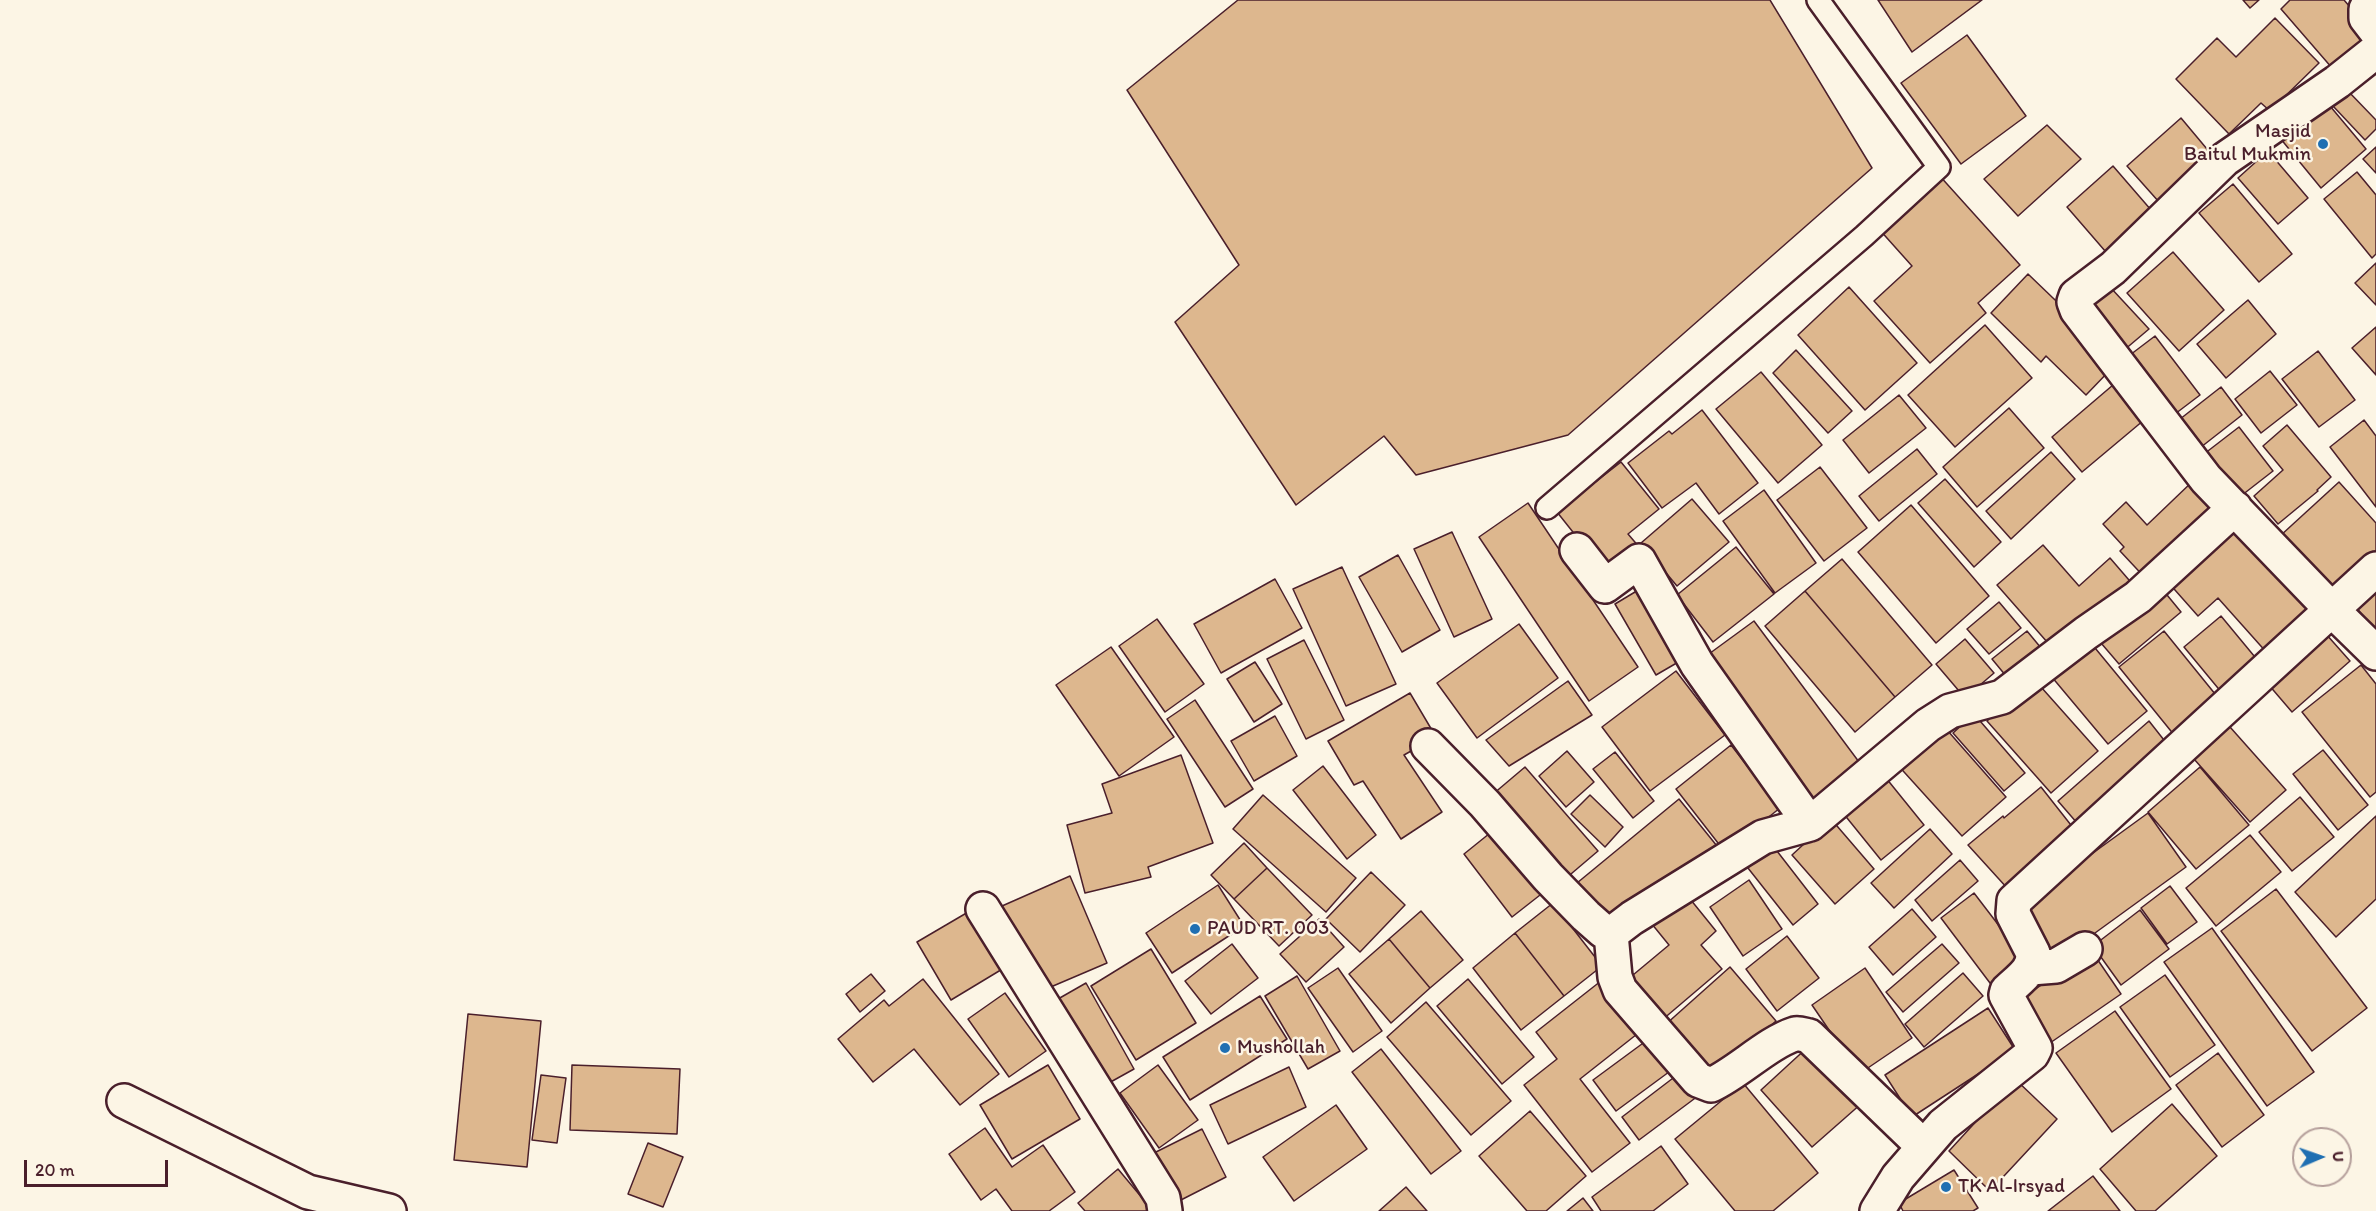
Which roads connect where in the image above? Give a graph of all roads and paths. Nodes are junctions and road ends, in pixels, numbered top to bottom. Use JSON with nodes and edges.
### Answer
{"nodes":[{"id":1,"x":1818,"y":0,"type":"edge"},
{"id":2,"x":2376,"y":0,"type":"edge"},
{"id":3,"x":2376,"y":31,"type":"edge"},
{"id":4,"x":2376,"y":51,"type":"edge"},
{"id":5,"x":1547,"y":508,"type":"dead end"},
{"id":6,"x":2235,"y":508,"type":"junction"},
{"id":7,"x":1577,"y":550,"type":"dead end"},
{"id":8,"x":2376,"y":569,"type":"edge"},
{"id":9,"x":2332,"y":610,"type":"junction"},
{"id":10,"x":2376,"y":653,"type":"edge"},
{"id":11,"x":1428,"y":746,"type":"dead end"},
{"id":12,"x":1810,"y":824,"type":"junction"},
{"id":13,"x":983,"y":909,"type":"dead end"},
{"id":14,"x":1611,"y":934,"type":"junction"},
{"id":15,"x":2085,"y":949,"type":"dead end"},
{"id":16,"x":2031,"y":968,"type":"junction"},
{"id":17,"x":124,"y":1101,"type":"dead end"},
{"id":18,"x":1924,"y":1147,"type":"junction"},
{"id":19,"x":389,"y":1211,"type":"edge"},
{"id":20,"x":1165,"y":1211,"type":"edge"},
{"id":21,"x":1877,"y":1211,"type":"edge"}],
"edges":[{"from":1,"to":5,"type":"lane"},
{"from":2,"to":3,"type":"street"},
{"from":4,"to":6,"type":"street"},
{"from":6,"to":9,"type":"street"},
{"from":6,"to":12,"type":"street"},
{"from":7,"to":12,"type":"street"},
{"from":8,"to":9,"type":"street"},
{"from":9,"to":10,"type":"street"},
{"from":9,"to":16,"type":"street"},
{"from":11,"to":14,"type":"street"},
{"from":12,"to":14,"type":"street"},
{"from":13,"to":20,"type":"street"},
{"from":14,"to":18,"type":"street"},
{"from":15,"to":16,"type":"street"},
{"from":16,"to":18,"type":"street"},
{"from":17,"to":19,"type":"street"},
{"from":18,"to":21,"type":"street"}]}
